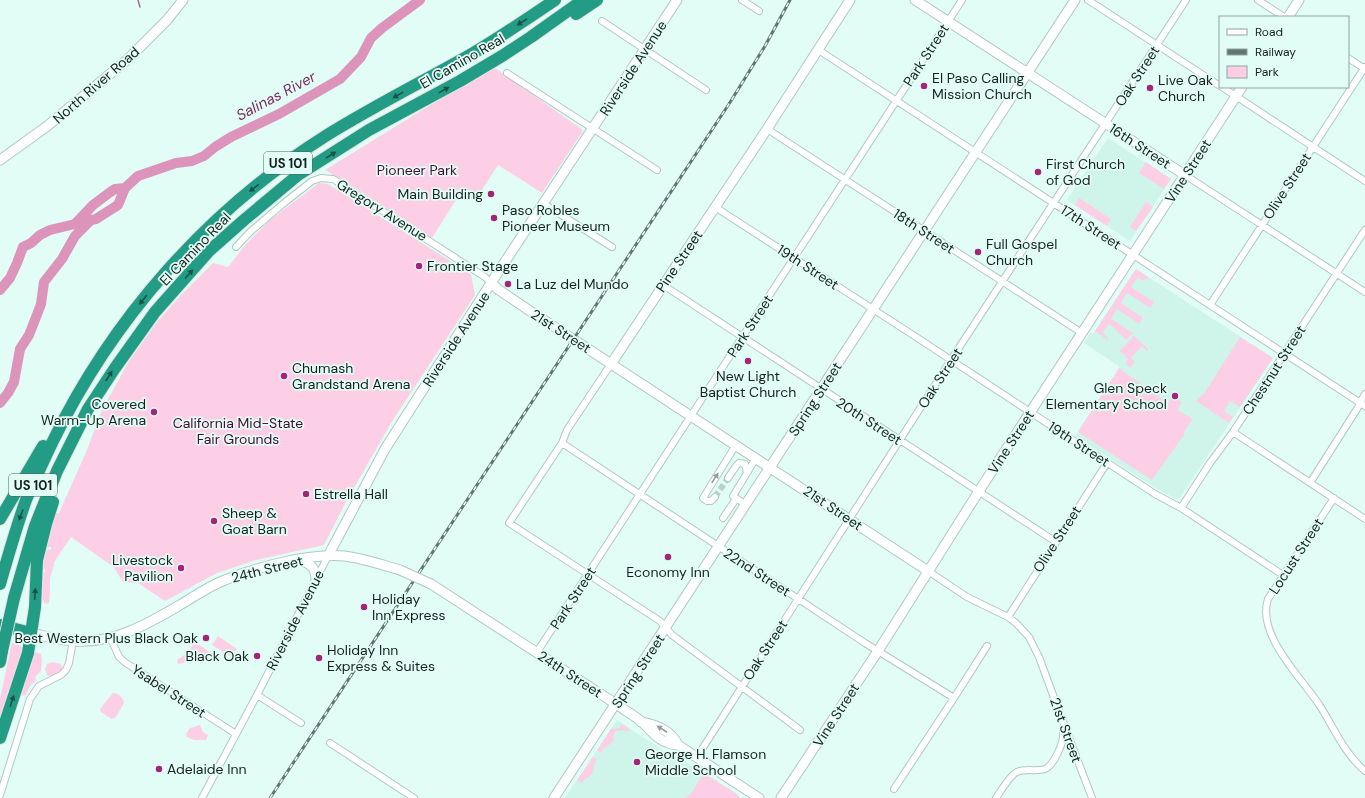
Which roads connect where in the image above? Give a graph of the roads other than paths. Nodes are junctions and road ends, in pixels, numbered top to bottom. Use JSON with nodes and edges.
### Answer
{"nodes":[{"id":1,"x":184,"y":0,"type":"edge"},
{"id":2,"x":554,"y":0,"type":"edge"},
{"id":3,"x":583,"y":0,"type":"edge"},
{"id":4,"x":597,"y":0,"type":"edge"},
{"id":5,"x":677,"y":0,"type":"edge"},
{"id":6,"x":742,"y":0,"type":"edge"},
{"id":7,"x":850,"y":0,"type":"edge"},
{"id":8,"x":915,"y":0,"type":"edge"},
{"id":9,"x":962,"y":0,"type":"edge"},
{"id":10,"x":1075,"y":0,"type":"edge"},
{"id":11,"x":1088,"y":0,"type":"edge"},
{"id":12,"x":1186,"y":0,"type":"edge"},
{"id":13,"x":1258,"y":0,"type":"edge"},
{"id":14,"x":1299,"y":0,"type":"edge"},
{"id":15,"x":759,"y":11,"type":"dead end"},
{"id":16,"x":1282,"y":16,"type":"edge"},
{"id":17,"x":1289,"y":16,"type":"edge"},
{"id":18,"x":602,"y":21,"type":"dead end"},
{"id":19,"x":947,"y":22,"type":"junction"},
{"id":20,"x":1157,"y":45,"type":"junction"},
{"id":21,"x":817,"y":49,"type":"junction"},
{"id":22,"x":645,"y":50,"type":"junction"},
{"id":23,"x":1349,"y":59,"type":"edge"},
{"id":24,"x":1365,"y":68,"type":"edge"},
{"id":25,"x":507,"y":72,"type":"dead end"},
{"id":26,"x":1027,"y":74,"type":"junction"},
{"id":27,"x":460,"y":81,"type":"junction"},
{"id":28,"x":1219,"y":85,"type":"edge"},
{"id":29,"x":1224,"y":88,"type":"edge"},
{"id":30,"x":1241,"y":88,"type":"edge"},
{"id":31,"x":706,"y":90,"type":"dead end"},
{"id":32,"x":1236,"y":96,"type":"junction"},
{"id":33,"x":896,"y":100,"type":"junction"},
{"id":34,"x":1106,"y":124,"type":"junction"},
{"id":35,"x":593,"y":129,"type":"junction"},
{"id":36,"x":766,"y":129,"type":"junction"},
{"id":37,"x":1313,"y":146,"type":"junction"},
{"id":38,"x":975,"y":152,"type":"junction"},
{"id":39,"x":0,"y":160,"type":"edge"},
{"id":40,"x":657,"y":170,"type":"dead end"},
{"id":41,"x":1185,"y":175,"type":"junction"},
{"id":42,"x":845,"y":179,"type":"junction"},
{"id":43,"x":1365,"y":180,"type":"edge"},
{"id":44,"x":1055,"y":203,"type":"junction"},
{"id":45,"x":544,"y":204,"type":"junction"},
{"id":46,"x":715,"y":207,"type":"junction"},
{"id":47,"x":1261,"y":225,"type":"junction"},
{"id":48,"x":1365,"y":230,"type":"edge"},
{"id":49,"x":925,"y":231,"type":"junction"},
{"id":50,"x":236,"y":247,"type":"dead end"},
{"id":51,"x":612,"y":248,"type":"dead end"},
{"id":52,"x":1133,"y":254,"type":"junction"},
{"id":53,"x":794,"y":258,"type":"junction"},
{"id":54,"x":1336,"y":274,"type":"junction"},
{"id":55,"x":1003,"y":282,"type":"junction"},
{"id":56,"x":491,"y":284,"type":"junction"},
{"id":57,"x":663,"y":285,"type":"junction"},
{"id":58,"x":1365,"y":292,"type":"edge"},
{"id":59,"x":1210,"y":305,"type":"junction"},
{"id":60,"x":873,"y":310,"type":"junction"},
{"id":61,"x":1082,"y":333,"type":"junction"},
{"id":62,"x":742,"y":338,"type":"junction"},
{"id":63,"x":1284,"y":354,"type":"junction"},
{"id":64,"x":951,"y":360,"type":"junction"},
{"id":65,"x":611,"y":364,"type":"junction"},
{"id":66,"x":821,"y":390,"type":"junction"},
{"id":67,"x":79,"y":392,"type":"junction"},
{"id":68,"x":1365,"y":394,"type":"edge"},
{"id":69,"x":1362,"y":404,"type":"edge"},
{"id":70,"x":88,"y":409,"type":"junction"},
{"id":71,"x":1030,"y":412,"type":"junction"},
{"id":72,"x":691,"y":416,"type":"junction"},
{"id":73,"x":1233,"y":432,"type":"junction"},
{"id":74,"x":900,"y":441,"type":"junction"},
{"id":75,"x":562,"y":443,"type":"junction"},
{"id":76,"x":736,"y":445,"type":"junction"},
{"id":77,"x":756,"y":458,"type":"junction"},
{"id":78,"x":1107,"y":462,"type":"junction"},
{"id":79,"x":770,"y":468,"type":"junction"},
{"id":80,"x":747,"y":473,"type":"junction"},
{"id":81,"x":728,"y":478,"type":"tunnel mouth"},
{"id":82,"x":1310,"y":483,"type":"junction"},
{"id":83,"x":979,"y":491,"type":"junction"},
{"id":84,"x":640,"y":495,"type":"junction"},
{"id":85,"x":715,"y":497,"type":"dead end"},
{"id":86,"x":1334,"y":498,"type":"junction"},
{"id":87,"x":736,"y":499,"type":"junction"},
{"id":88,"x":746,"y":505,"type":"junction"},
{"id":89,"x":1181,"y":508,"type":"junction"},
{"id":90,"x":724,"y":518,"type":"dead end"},
{"id":91,"x":0,"y":519,"type":"edge"},
{"id":92,"x":1365,"y":519,"type":"edge"},
{"id":93,"x":850,"y":520,"type":"junction"},
{"id":94,"x":1056,"y":542,"type":"junction"},
{"id":95,"x":719,"y":547,"type":"junction"},
{"id":96,"x":328,"y":556,"type":"junction"},
{"id":97,"x":299,"y":560,"type":"junction"},
{"id":98,"x":928,"y":571,"type":"junction"},
{"id":99,"x":588,"y":574,"type":"junction"},
{"id":100,"x":1282,"y":575,"type":"junction"},
{"id":101,"x":316,"y":580,"type":"junction"},
{"id":102,"x":0,"y":584,"type":"edge"},
{"id":103,"x":798,"y":598,"type":"junction"},
{"id":104,"x":1008,"y":617,"type":"junction"},
{"id":105,"x":0,"y":625,"type":"edge"},
{"id":106,"x":666,"y":628,"type":"junction"},
{"id":107,"x":31,"y":633,"type":"junction"},
{"id":108,"x":110,"y":639,"type":"junction"},
{"id":109,"x":73,"y":641,"type":"junction"},
{"id":110,"x":987,"y":646,"type":"dead end"},
{"id":111,"x":878,"y":651,"type":"junction"},
{"id":112,"x":537,"y":652,"type":"junction"},
{"id":113,"x":1,"y":657,"type":"edge"},
{"id":114,"x":741,"y":687,"type":"junction"},
{"id":115,"x":257,"y":695,"type":"junction"},
{"id":116,"x":954,"y":698,"type":"junction"},
{"id":117,"x":616,"y":704,"type":"junction"},
{"id":118,"x":1062,"y":722,"type":"junction"},
{"id":119,"x":301,"y":723,"type":"dead end"},
{"id":120,"x":800,"y":730,"type":"dead end"},
{"id":121,"x":236,"y":734,"type":"junction"},
{"id":122,"x":0,"y":738,"type":"edge"},
{"id":123,"x":330,"y":743,"type":"dead end"},
{"id":124,"x":697,"y":757,"type":"junction"},
{"id":125,"x":1365,"y":771,"type":"edge"},
{"id":126,"x":894,"y":788,"type":"dead end"},
{"id":127,"x":0,"y":795,"type":"edge"},
{"id":128,"x":202,"y":798,"type":"edge"},
{"id":129,"x":414,"y":798,"type":"edge"},
{"id":130,"x":554,"y":798,"type":"edge"},
{"id":131,"x":759,"y":798,"type":"edge"},
{"id":132,"x":781,"y":798,"type":"edge"},
{"id":133,"x":996,"y":798,"type":"edge"},
{"id":134,"x":1092,"y":798,"type":"edge"}],
"edges":[{"from":1,"to":39,"type":"main road","name":"North River Road"},
{"from":2,"to":67,"type":"highway","name":"El Camino Real","number":"US 101","one_way":true},
{"from":3,"to":27,"type":"highway","name":"El Camino Real","number":"US 101"},
{"from":4,"to":27,"type":"highway"},
{"from":5,"to":22,"type":"main road","name":"Riverside Avenue"},
{"from":6,"to":15,"type":"street"},
{"from":7,"to":21,"type":"main road","name":"Pine Street"},
{"from":8,"to":19,"type":"main road","name":"16th Street"},
{"from":9,"to":19,"type":"street","name":"Park Street"},
{"from":10,"to":26,"type":"main road","name":"Spring Street"},
{"from":11,"to":20,"type":"street"},
{"from":12,"to":20,"type":"street","name":"Oak Street"},
{"from":13,"to":16,"type":"street"},
{"from":14,"to":17,"type":"main road"},
{"from":18,"to":22,"type":"street"},
{"from":19,"to":26,"type":"main road","name":"16th Street"},
{"from":19,"to":33,"type":"street","name":"Park Street"},
{"from":20,"to":28,"type":"street"},
{"from":20,"to":34,"type":"street","name":"Oak Street"},
{"from":21,"to":33,"type":"street","name":"17th Street"},
{"from":21,"to":36,"type":"main road","name":"Pine Street"},
{"from":22,"to":31,"type":"street"},
{"from":22,"to":35,"type":"main road","name":"Riverside Avenue"},
{"from":23,"to":24,"type":"street"},
{"from":24,"to":37,"type":"street","name":"Olive Street"},
{"from":25,"to":35,"type":"street"},
{"from":26,"to":34,"type":"main road","name":"16th Street"},
{"from":26,"to":38,"type":"main road","name":"Spring Street"},
{"from":70,"to":27,"type":"highway","name":"El Camino Real","number":"US 101","one_way":true},
{"from":29,"to":32,"type":"street"},
{"from":30,"to":32,"type":"main road","name":"Vine Street"},
{"from":32,"to":37,"type":"street"},
{"from":32,"to":41,"type":"main road","name":"Vine Street"},
{"from":33,"to":38,"type":"street","name":"17th Street"},
{"from":33,"to":42,"type":"street","name":"Park Street"},
{"from":34,"to":41,"type":"main road","name":"16th Street"},
{"from":34,"to":44,"type":"street","name":"Oak Street"},
{"from":35,"to":40,"type":"street"},
{"from":35,"to":45,"type":"main road","name":"Riverside Avenue"},
{"from":36,"to":42,"type":"street","name":"18th Street"},
{"from":36,"to":46,"type":"main road","name":"Pine Street"},
{"from":37,"to":43,"type":"street"},
{"from":37,"to":47,"type":"street","name":"Olive Street"},
{"from":38,"to":44,"type":"street","name":"17th Street"},
{"from":38,"to":49,"type":"main road","name":"Spring Street"},
{"from":41,"to":47,"type":"street","name":"16th Street"},
{"from":41,"to":52,"type":"main road","name":"Vine Street"},
{"from":42,"to":49,"type":"street","name":"18th Street"},
{"from":42,"to":53,"type":"street","name":"Park Street"},
{"from":44,"to":52,"type":"street","name":"17th Street"},
{"from":44,"to":55,"type":"street","name":"Oak Street"},
{"from":45,"to":51,"type":"street"},
{"from":45,"to":56,"type":"main road","name":"Riverside Avenue"},
{"from":46,"to":53,"type":"street","name":"19th Street"},
{"from":46,"to":57,"type":"main road","name":"Pine Street"},
{"from":47,"to":54,"type":"street","name":"16th Street"},
{"from":47,"to":59,"type":"street","name":"Olive Street"},
{"from":48,"to":54,"type":"street","name":"Chestnut Street"},
{"from":49,"to":55,"type":"street","name":"18th Street"},
{"from":49,"to":60,"type":"main road","name":"Spring Street"},
{"from":50,"to":56,"type":"street","name":"Gregory Avenue"},
{"from":52,"to":59,"type":"street","name":"17th Street"},
{"from":52,"to":61,"type":"main road","name":"Vine Street"},
{"from":53,"to":60,"type":"street","name":"19th Street"},
{"from":53,"to":62,"type":"street","name":"Park Street"},
{"from":54,"to":58,"type":"street","name":"16th Street"},
{"from":54,"to":63,"type":"street","name":"Chestnut Street"},
{"from":55,"to":61,"type":"street","name":"18th Street"},
{"from":55,"to":64,"type":"street","name":"Oak Street"},
{"from":56,"to":65,"type":"main road","name":"21st Street"},
{"from":56,"to":96,"type":"main road","name":"Riverside Avenue"},
{"from":57,"to":62,"type":"street","name":"20th Street"},
{"from":57,"to":65,"type":"main road","name":"Pine Street"},
{"from":59,"to":63,"type":"street","name":"17th Street"},
{"from":60,"to":64,"type":"street","name":"19th Street"},
{"from":60,"to":66,"type":"main road","name":"Spring Street"},
{"from":61,"to":71,"type":"main road","name":"Vine Street"},
{"from":62,"to":66,"type":"street","name":"20th Street"},
{"from":62,"to":72,"type":"street","name":"Park Street"},
{"from":63,"to":69,"type":"street","name":"17th Street"},
{"from":63,"to":73,"type":"street","name":"Chestnut Street"},
{"from":64,"to":71,"type":"street","name":"19th Street"},
{"from":64,"to":74,"type":"street","name":"Oak Street"},
{"from":65,"to":72,"type":"main road","name":"21st Street"},
{"from":65,"to":75,"type":"street","name":"Pine Street"},
{"from":66,"to":74,"type":"street","name":"20th Street"},
{"from":66,"to":79,"type":"main road","name":"Spring Street"},
{"from":67,"to":91,"type":"highway"},
{"from":67,"to":102,"type":"highway","name":"El Camino Real","number":"US 101","one_way":true},
{"from":68,"to":69,"type":"street"},
{"from":69,"to":82,"type":"street"},
{"from":107,"to":70,"type":"highway","one_way":true},
{"from":70,"to":113,"type":"highway","name":"El Camino Real","number":"US 101","bridge":true},
{"from":71,"to":78,"type":"street","name":"19th Street"},
{"from":71,"to":83,"type":"main road","name":"Vine Street"},
{"from":72,"to":76,"type":"main road","name":"21st Street"},
{"from":72,"to":84,"type":"street","name":"Park Street"},
{"from":73,"to":82,"type":"street"},
{"from":73,"to":89,"type":"street","name":"Chestnut Street"},
{"from":74,"to":83,"type":"street","name":"20th Street"},
{"from":74,"to":93,"type":"street","name":"Oak Street"},
{"from":75,"to":84,"type":"street","name":"22nd Street"},
{"from":75,"to":99,"type":"street","name":"Pine Street"},
{"from":76,"to":77,"type":"main road","name":"21st Street"},
{"from":85,"to":76,"type":"street","one_way":true},
{"from":77,"to":79,"type":"main road","name":"21st Street"},
{"from":77,"to":80,"type":"street"},
{"from":78,"to":89,"type":"street","name":"19th Street"},
{"from":78,"to":94,"type":"street","name":"Olive Street"},
{"from":79,"to":88,"type":"main road","name":"Spring Street"},
{"from":79,"to":93,"type":"main road","name":"21st Street"},
{"from":80,"to":81,"type":"street"},
{"from":80,"to":87,"type":"street"},
{"from":82,"to":86,"type":"street"},
{"from":83,"to":94,"type":"street","name":"20th Street"},
{"from":83,"to":98,"type":"main road","name":"Vine Street"},
{"from":84,"to":95,"type":"street","name":"22nd Street"},
{"from":84,"to":99,"type":"street","name":"Park Street"},
{"from":86,"to":92,"type":"street"},
{"from":86,"to":100,"type":"street","name":"Locust Street"},
{"from":87,"to":88,"type":"street"},
{"from":87,"to":90,"type":"street"},
{"from":88,"to":95,"type":"main road","name":"Spring Street"},
{"from":89,"to":100,"type":"street","name":"19th Street"},
{"from":93,"to":98,"type":"main road","name":"21st Street"},
{"from":93,"to":103,"type":"street","name":"Oak Street"},
{"from":94,"to":104,"type":"street","name":"Olive Street"},
{"from":95,"to":103,"type":"street","name":"22nd Street"},
{"from":95,"to":106,"type":"main road","name":"Spring Street"},
{"from":96,"to":97,"type":"main road","name":"24th Street"},
{"from":96,"to":101,"type":"street","name":"Riverside Avenue"},
{"from":96,"to":112,"type":"main road","name":"24th Street","bridge":true},
{"from":97,"to":101,"type":"main road"},
{"from":97,"to":108,"type":"main road","name":"24th Street"},
{"from":98,"to":104,"type":"street","name":"21st Street"},
{"from":98,"to":111,"type":"main road","name":"Vine Street"},
{"from":99,"to":106,"type":"street"},
{"from":99,"to":112,"type":"street","name":"Park Street"},
{"from":100,"to":125,"type":"street","name":"Locust Street"},
{"from":101,"to":115,"type":"street","name":"Riverside Avenue"},
{"from":103,"to":111,"type":"street","name":"22nd Street"},
{"from":103,"to":114,"type":"street","name":"Oak Street"},
{"from":104,"to":118,"type":"street","name":"21st Street"},
{"from":105,"to":107,"type":"highway"},
{"from":106,"to":114,"type":"street"},
{"from":106,"to":117,"type":"main road","name":"Spring Street"},
{"from":107,"to":109,"type":"main road","name":"24th Street"},
{"from":122,"to":107,"type":"highway","one_way":true},
{"from":108,"to":109,"type":"main road","name":"24th Street"},
{"from":108,"to":121,"type":"street","name":"Ysabel Street"},
{"from":109,"to":127,"type":"street"},
{"from":110,"to":116,"type":"street"},
{"from":111,"to":116,"type":"street","name":"22nd Street"},
{"from":111,"to":132,"type":"main road","name":"Vine Street"},
{"from":112,"to":117,"type":"main road","name":"24th Street"},
{"from":114,"to":120,"type":"street"},
{"from":114,"to":124,"type":"street","name":"Oak Street"},
{"from":115,"to":119,"type":"street"},
{"from":115,"to":121,"type":"street","name":"Riverside Avenue"},
{"from":116,"to":126,"type":"street"},
{"from":117,"to":124,"type":"main road","name":"24th Street"},
{"from":117,"to":130,"type":"main road","name":"Spring Street"},
{"from":118,"to":133,"type":"street"},
{"from":118,"to":134,"type":"street","name":"21st Street"},
{"from":121,"to":128,"type":"street","name":"Riverside Avenue"},
{"from":123,"to":129,"type":"street"},
{"from":124,"to":131,"type":"main road","name":"24th Street"}]}
